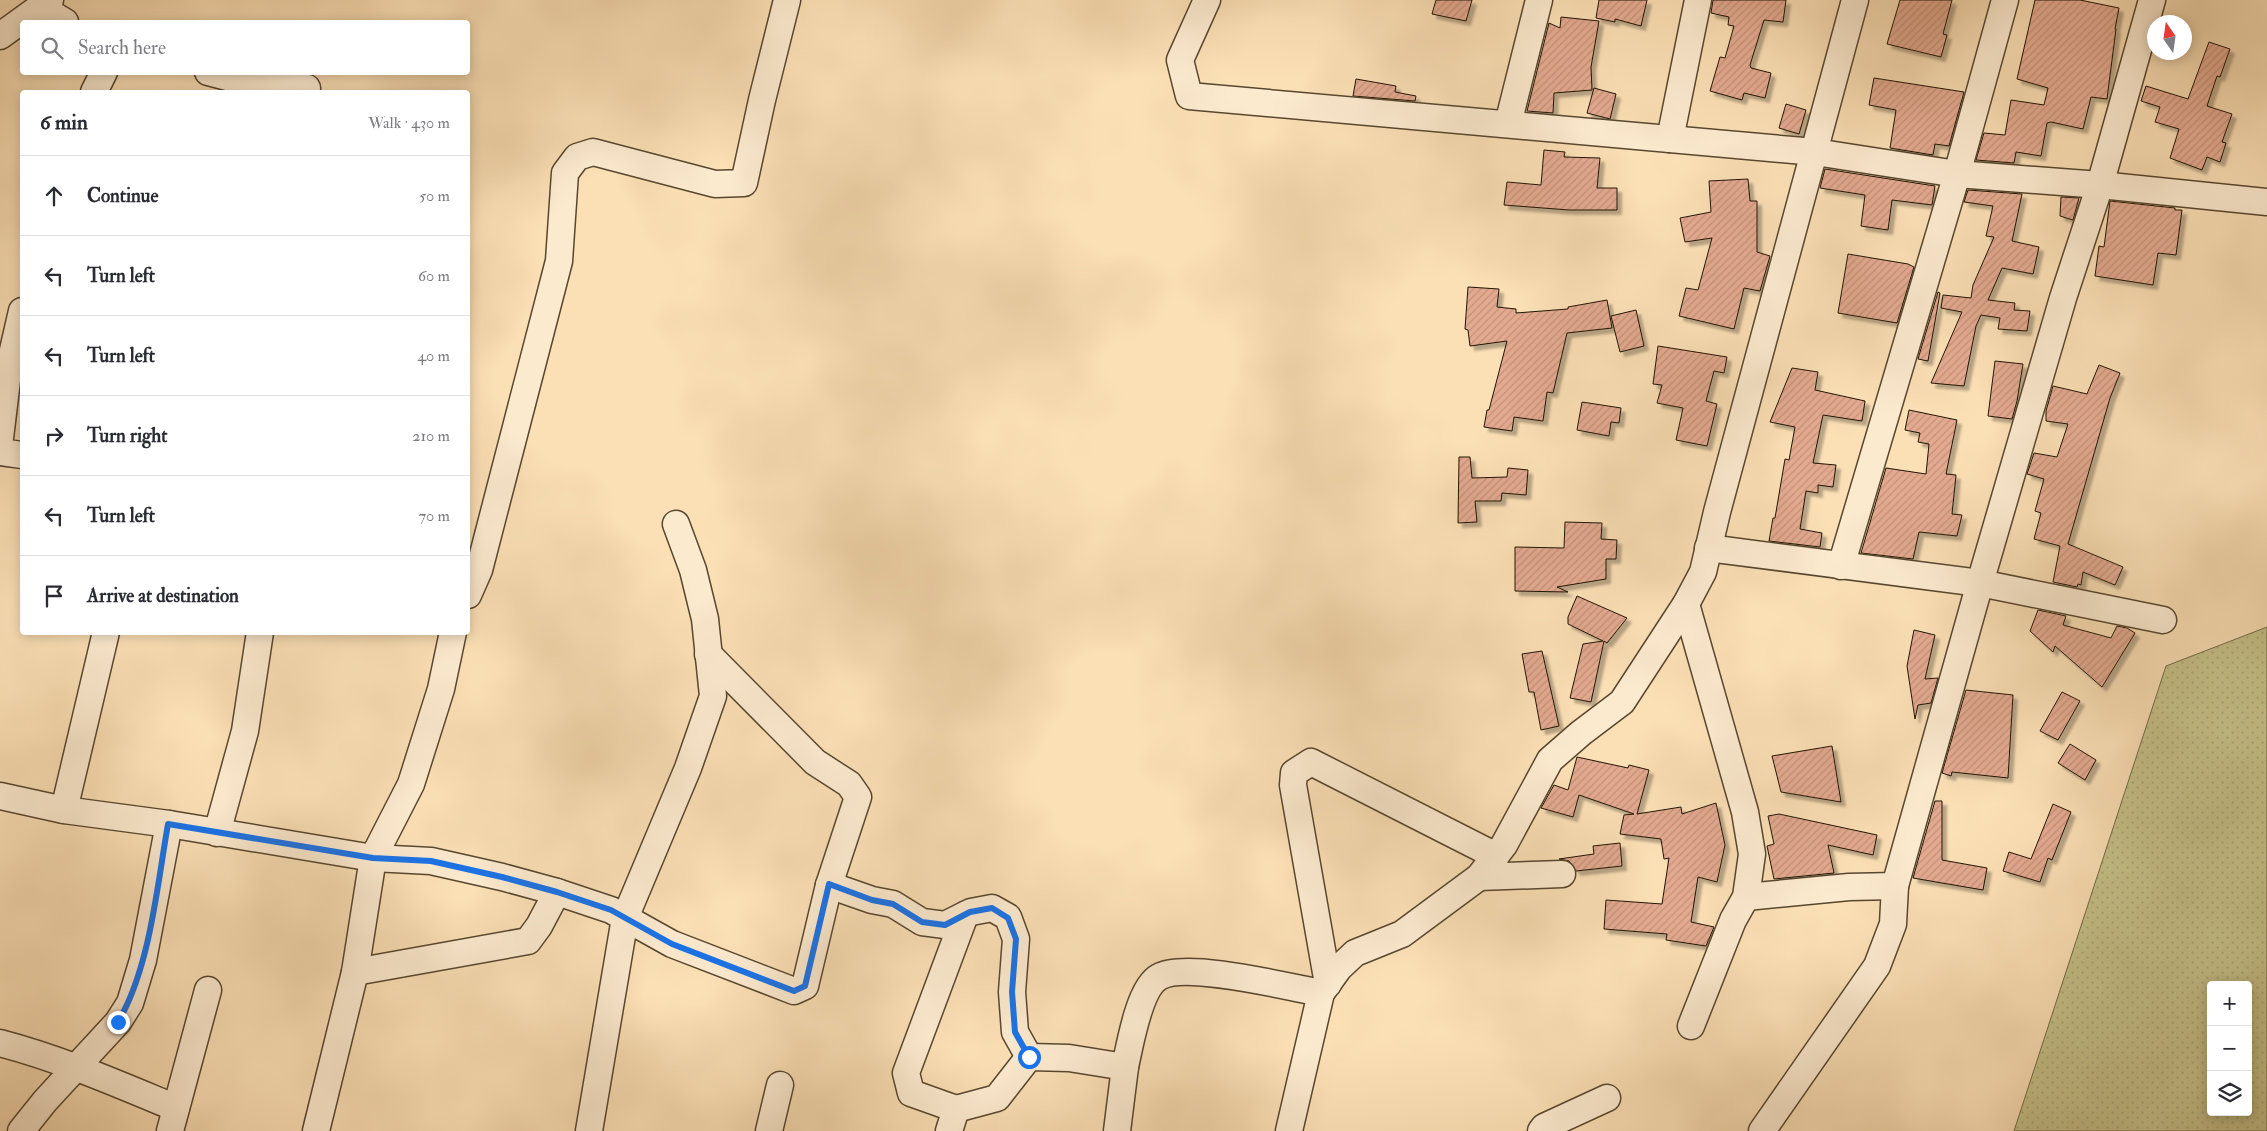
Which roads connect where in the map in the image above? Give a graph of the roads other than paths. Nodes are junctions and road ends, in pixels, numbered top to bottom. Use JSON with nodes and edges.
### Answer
{"nodes":[{"id":1,"x":787,"y":0,"type":"edge"},
{"id":2,"x":1207,"y":0,"type":"edge"},
{"id":3,"x":1539,"y":0,"type":"edge"},
{"id":4,"x":1698,"y":0,"type":"edge"},
{"id":5,"x":1855,"y":0,"type":"edge"},
{"id":6,"x":2005,"y":0,"type":"edge"},
{"id":7,"x":2152,"y":0,"type":"edge"},
{"id":8,"x":45,"y":4,"type":"edge"},
{"id":9,"x":22,"y":20,"type":"edge"},
{"id":10,"x":63,"y":20,"type":"edge"},
{"id":11,"x":20,"y":22,"type":"edge"},
{"id":12,"x":0,"y":36,"type":"edge"},
{"id":13,"x":102,"y":75,"type":"edge"},
{"id":14,"x":219,"y":81,"type":"edge"},
{"id":15,"x":307,"y":88,"type":"dead end"},
{"id":16,"x":95,"y":90,"type":"edge"},
{"id":17,"x":1508,"y":124,"type":"junction"},
{"id":18,"x":1670,"y":139,"type":"junction"},
{"id":19,"x":1815,"y":152,"type":"junction"},
{"id":20,"x":1957,"y":174,"type":"junction"},
{"id":21,"x":2100,"y":185,"type":"junction"},
{"id":22,"x":2267,"y":202,"type":"edge"},
{"id":23,"x":20,"y":319,"type":"edge"},
{"id":24,"x":0,"y":438,"type":"edge"},
{"id":25,"x":0,"y":452,"type":"edge"},
{"id":26,"x":20,"y":455,"type":"edge"},
{"id":27,"x":676,"y":524,"type":"dead end"},
{"id":28,"x":1708,"y":548,"type":"junction"},
{"id":29,"x":1841,"y":566,"type":"junction"},
{"id":30,"x":1980,"y":583,"type":"junction"},
{"id":31,"x":470,"y":590,"type":"edge"},
{"id":32,"x":1686,"y":604,"type":"junction"},
{"id":33,"x":2163,"y":620,"type":"dead end"},
{"id":34,"x":105,"y":635,"type":"edge"},
{"id":35,"x":260,"y":635,"type":"edge"},
{"id":36,"x":452,"y":635,"type":"edge"},
{"id":37,"x":708,"y":654,"type":"junction"},
{"id":38,"x":0,"y":796,"type":"edge"},
{"id":39,"x":64,"y":810,"type":"junction"},
{"id":40,"x":168,"y":824,"type":"junction"},
{"id":41,"x":217,"y":833,"type":"junction"},
{"id":42,"x":1496,"y":856,"type":"junction"},
{"id":43,"x":373,"y":858,"type":"junction"},
{"id":44,"x":1562,"y":874,"type":"dead end"},
{"id":45,"x":1478,"y":876,"type":"junction"},
{"id":46,"x":829,"y":884,"type":"junction"},
{"id":47,"x":1895,"y":886,"type":"junction"},
{"id":48,"x":557,"y":892,"type":"junction"},
{"id":49,"x":1746,"y":897,"type":"junction"},
{"id":50,"x":965,"y":915,"type":"junction"},
{"id":51,"x":625,"y":918,"type":"junction"},
{"id":52,"x":354,"y":972,"type":"junction"},
{"id":53,"x":1324,"y":988,"type":"junction"},
{"id":54,"x":208,"y":990,"type":"dead end"},
{"id":55,"x":1691,"y":1026,"type":"dead end"},
{"id":56,"x":0,"y":1043,"type":"edge"},
{"id":57,"x":1029,"y":1057,"type":"junction"},
{"id":58,"x":77,"y":1067,"type":"junction"},
{"id":59,"x":1125,"y":1068,"type":"junction"},
{"id":60,"x":780,"y":1085,"type":"dead end"},
{"id":61,"x":1607,"y":1098,"type":"dead end"},
{"id":62,"x":173,"y":1120,"type":"edge"},
{"id":63,"x":952,"y":1120,"type":"edge"},
{"id":64,"x":21,"y":1131,"type":"edge"},
{"id":65,"x":316,"y":1131,"type":"edge"},
{"id":66,"x":589,"y":1131,"type":"edge"},
{"id":67,"x":769,"y":1131,"type":"edge"},
{"id":68,"x":1117,"y":1131,"type":"edge"},
{"id":69,"x":1289,"y":1131,"type":"edge"},
{"id":70,"x":1541,"y":1131,"type":"edge"},
{"id":71,"x":1762,"y":1131,"type":"edge"}],
"edges":[{"from":1,"to":31,"type":"street"},
{"from":2,"to":17,"type":"street"},
{"from":3,"to":17,"type":"street"},
{"from":4,"to":18,"type":"street"},
{"from":5,"to":19,"type":"street"},
{"from":6,"to":20,"type":"street"},
{"from":7,"to":21,"type":"street"},
{"from":8,"to":9,"type":"street"},
{"from":8,"to":10,"type":"street"},
{"from":11,"to":12,"type":"street"},
{"from":13,"to":16,"type":"street"},
{"from":14,"to":15,"type":"street"},
{"from":17,"to":18,"type":"street"},
{"from":18,"to":19,"type":"street"},
{"from":19,"to":20,"type":"street"},
{"from":19,"to":28,"type":"street"},
{"from":20,"to":21,"type":"street"},
{"from":20,"to":29,"type":"street"},
{"from":21,"to":22,"type":"street"},
{"from":21,"to":30,"type":"street"},
{"from":23,"to":24,"type":"street"},
{"from":25,"to":26,"type":"street"},
{"from":27,"to":37,"type":"street"},
{"from":28,"to":29,"type":"street"},
{"from":28,"to":32,"type":"street"},
{"from":29,"to":30,"type":"street"},
{"from":30,"to":33,"type":"street"},
{"from":30,"to":47,"type":"street"},
{"from":32,"to":42,"type":"street"},
{"from":32,"to":49,"type":"street"},
{"from":34,"to":39,"type":"street"},
{"from":35,"to":41,"type":"street"},
{"from":36,"to":43,"type":"street"},
{"from":37,"to":46,"type":"street"},
{"from":37,"to":51,"type":"street"},
{"from":38,"to":39,"type":"street"},
{"from":39,"to":40,"type":"street"},
{"from":40,"to":41,"type":"street"},
{"from":40,"to":58,"type":"street"},
{"from":41,"to":43,"type":"street"},
{"from":42,"to":45,"type":"street"},
{"from":42,"to":53,"type":"street"},
{"from":43,"to":48,"type":"street"},
{"from":43,"to":52,"type":"street"},
{"from":44,"to":45,"type":"street"},
{"from":45,"to":53,"type":"street"},
{"from":46,"to":50,"type":"street"},
{"from":46,"to":51,"type":"street"},
{"from":47,"to":49,"type":"street"},
{"from":47,"to":71,"type":"street"},
{"from":48,"to":51,"type":"street"},
{"from":48,"to":52,"type":"street"},
{"from":49,"to":55,"type":"street"},
{"from":50,"to":57,"type":"street"},
{"from":50,"to":63,"type":"street"},
{"from":51,"to":66,"type":"street"},
{"from":52,"to":65,"type":"street"},
{"from":53,"to":59,"type":"street"},
{"from":53,"to":69,"type":"street"},
{"from":54,"to":62,"type":"street"},
{"from":56,"to":58,"type":"street"},
{"from":57,"to":59,"type":"street"},
{"from":57,"to":63,"type":"street"},
{"from":58,"to":62,"type":"street"},
{"from":58,"to":64,"type":"street"},
{"from":59,"to":68,"type":"street"},
{"from":60,"to":67,"type":"street"},
{"from":61,"to":70,"type":"street"}]}
